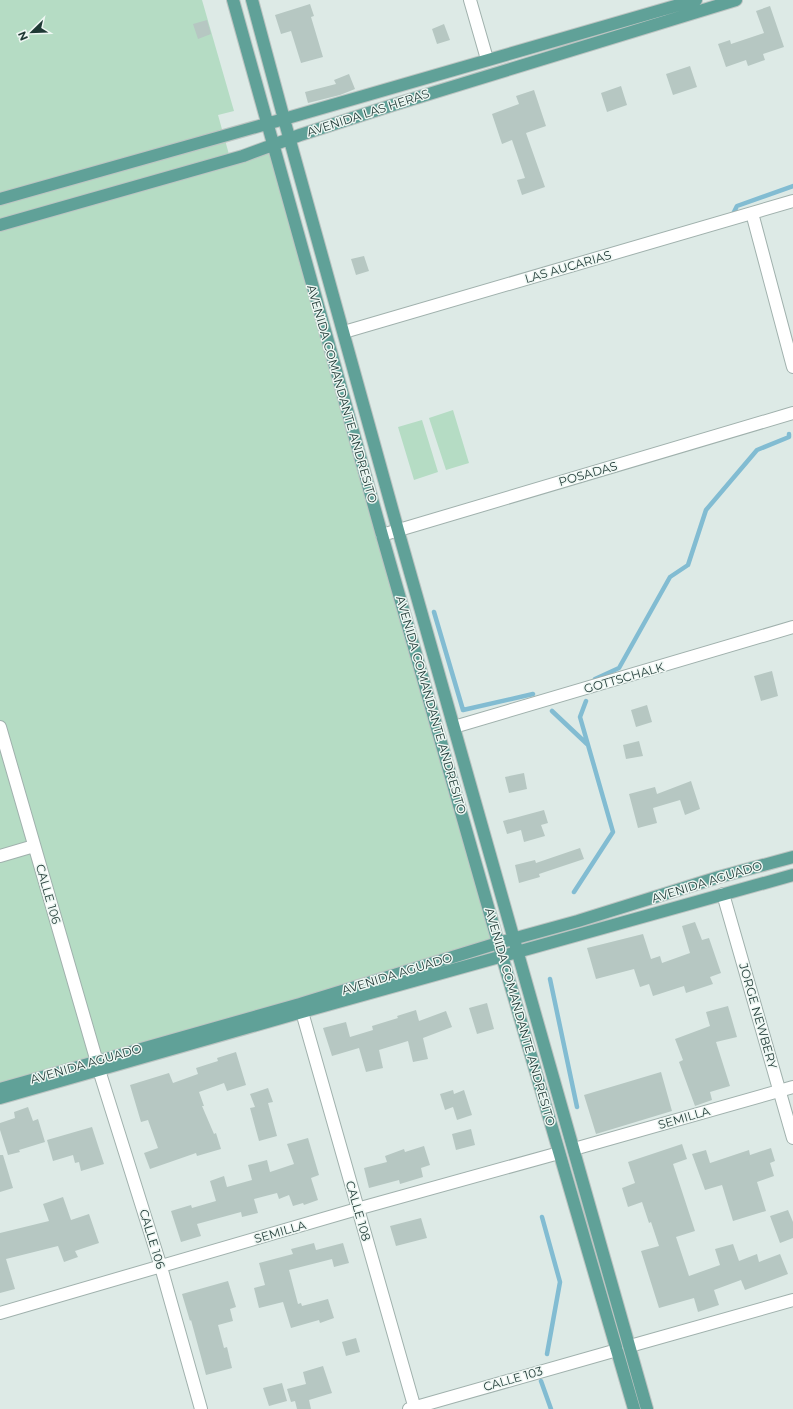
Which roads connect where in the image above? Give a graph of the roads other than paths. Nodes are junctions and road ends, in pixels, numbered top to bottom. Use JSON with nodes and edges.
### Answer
{"nodes":[{"id":1,"x":233,"y":0,"type":"edge"},
{"id":2,"x":252,"y":0,"type":"edge"},
{"id":3,"x":470,"y":0,"type":"edge"},
{"id":4,"x":736,"y":0,"type":"edge"},
{"id":5,"x":691,"y":1,"type":"edge"},
{"id":6,"x":487,"y":59,"type":"junction"},
{"id":7,"x":284,"y":119,"type":"junction"},
{"id":8,"x":268,"y":124,"type":"junction"},
{"id":9,"x":290,"y":140,"type":"junction"},
{"id":10,"x":273,"y":145,"type":"junction"},
{"id":11,"x":0,"y":199,"type":"edge"},
{"id":12,"x":793,"y":201,"type":"edge"},
{"id":13,"x":752,"y":213,"type":"junction"},
{"id":14,"x":0,"y":225,"type":"edge"},
{"id":15,"x":344,"y":332,"type":"junction"},
{"id":16,"x":793,"y":366,"type":"edge"},
{"id":17,"x":793,"y":413,"type":"edge"},
{"id":18,"x":398,"y":530,"type":"junction"},
{"id":19,"x":382,"y":534,"type":"junction"},
{"id":20,"x":793,"y":627,"type":"edge"},
{"id":21,"x":0,"y":727,"type":"edge"},
{"id":22,"x":454,"y":727,"type":"junction"},
{"id":23,"x":34,"y":846,"type":"junction"},
{"id":24,"x":0,"y":856,"type":"edge"},
{"id":25,"x":793,"y":857,"type":"edge"},
{"id":26,"x":793,"y":875,"type":"edge"},
{"id":27,"x":723,"y":894,"type":"junction"},
{"id":28,"x":514,"y":940,"type":"junction"},
{"id":29,"x":498,"y":943,"type":"junction"},
{"id":30,"x":518,"y":952,"type":"junction"},
{"id":31,"x":502,"y":956,"type":"junction"},
{"id":32,"x":302,"y":1012,"type":"junction"},
{"id":33,"x":98,"y":1066,"type":"junction"},
{"id":34,"x":793,"y":1087,"type":"edge"},
{"id":35,"x":0,"y":1089,"type":"edge"},
{"id":36,"x":780,"y":1091,"type":"junction"},
{"id":37,"x":0,"y":1098,"type":"edge"},
{"id":38,"x":793,"y":1138,"type":"edge"},
{"id":39,"x":574,"y":1149,"type":"junction"},
{"id":40,"x":560,"y":1153,"type":"junction"},
{"id":41,"x":358,"y":1209,"type":"junction"},
{"id":42,"x":161,"y":1267,"type":"junction"},
{"id":43,"x":793,"y":1300,"type":"edge"},
{"id":44,"x":0,"y":1313,"type":"edge"},
{"id":45,"x":630,"y":1346,"type":"junction"},
{"id":46,"x":617,"y":1350,"type":"junction"},
{"id":47,"x":413,"y":1408,"type":"edge"},
{"id":48,"x":201,"y":1409,"type":"edge"},
{"id":49,"x":634,"y":1409,"type":"edge"},
{"id":50,"x":648,"y":1409,"type":"edge"}],
"edges":[{"from":1,"to":8,"type":"main road","name":"AVENIDA COMANDANTE ANDRESITO"},
{"from":2,"to":7,"type":"main road","name":"AVENIDA COMANDANTE ANDRESITO"},
{"from":3,"to":6,"type":"street"},
{"from":4,"to":9,"type":"main road","name":"AVENIDA LAS HERAS"},
{"from":5,"to":6,"type":"main road","name":"AVENIDA LAS HERAS"},
{"from":6,"to":7,"type":"main road","name":"AVENIDA LAS HERAS"},
{"from":7,"to":8,"type":"main road","name":"AVENIDA LAS HERAS"},
{"from":7,"to":9,"type":"main road","name":"AVENIDA COMANDANTE ANDRESITO"},
{"from":8,"to":10,"type":"main road","name":"AVENIDA COMANDANTE ANDRESITO"},
{"from":8,"to":11,"type":"main road","name":"AVENIDA LAS HERAS"},
{"from":9,"to":10,"type":"main road","name":"AVENIDA LAS HERAS"},
{"from":9,"to":15,"type":"main road","name":"AVENIDA COMANDANTE ANDRESITO"},
{"from":10,"to":14,"type":"main road","name":"AVENIDA LAS HERAS"},
{"from":10,"to":19,"type":"main road","name":"AVENIDA COMANDANTE ANDRESITO"},
{"from":12,"to":13,"type":"street","name":"LAS AUCARIAS"},
{"from":13,"to":15,"type":"street","name":"LAS AUCARIAS"},
{"from":13,"to":16,"type":"street"},
{"from":15,"to":18,"type":"main road","name":"AVENIDA COMANDANTE ANDRESITO"},
{"from":17,"to":18,"type":"street","name":"POSADAS"},
{"from":18,"to":19,"type":"street","name":"POSADAS"},
{"from":18,"to":22,"type":"main road","name":"AVENIDA COMANDANTE ANDRESITO"},
{"from":19,"to":29,"type":"main road","name":"AVENIDA COMANDANTE ANDRESITO"},
{"from":20,"to":22,"type":"street","name":"GOTTSCHALK"},
{"from":21,"to":23,"type":"street","name":"CALLE 106"},
{"from":22,"to":28,"type":"main road","name":"AVENIDA COMANDANTE ANDRESITO"},
{"from":23,"to":24,"type":"street"},
{"from":23,"to":33,"type":"street","name":"CALLE 106"},
{"from":25,"to":28,"type":"main road","name":"AVENIDA AGUADO"},
{"from":26,"to":27,"type":"main road","name":"AVENIDA AGUADO"},
{"from":27,"to":30,"type":"main road","name":"AVENIDA AGUADO"},
{"from":27,"to":36,"type":"street","name":"JORGE NEWBERY"},
{"from":28,"to":29,"type":"main road","name":"AVENIDA AGUADO"},
{"from":28,"to":30,"type":"main road","name":"AVENIDA COMANDANTE ANDRESITO"},
{"from":29,"to":31,"type":"main road","name":"AVENIDA COMANDANTE ANDRESITO"},
{"from":29,"to":33,"type":"main road","name":"AVENIDA AGUADO"},
{"from":30,"to":31,"type":"main road","name":"AVENIDA AGUADO"},
{"from":30,"to":39,"type":"main road","name":"AVENIDA COMANDANTE ANDRESITO"},
{"from":31,"to":32,"type":"main road","name":"AVENIDA AGUADO"},
{"from":31,"to":40,"type":"main road","name":"AVENIDA COMANDANTE ANDRESITO"},
{"from":32,"to":33,"type":"main road","name":"AVENIDA AGUADO"},
{"from":32,"to":41,"type":"street","name":"CALLE 108"},
{"from":33,"to":35,"type":"main road","name":"AVENIDA AGUADO"},
{"from":33,"to":37,"type":"main road","name":"AVENIDA AGUADO"},
{"from":33,"to":42,"type":"street","name":"CALLE 106"},
{"from":34,"to":36,"type":"street","name":"SEMILLA"},
{"from":36,"to":38,"type":"street","name":"JORGE NEWBERY"},
{"from":36,"to":39,"type":"street","name":"SEMILLA"},
{"from":39,"to":45,"type":"main road","name":"AVENIDA COMANDANTE ANDRESITO"},
{"from":40,"to":41,"type":"street","name":"SEMILLA"},
{"from":40,"to":46,"type":"main road","name":"AVENIDA COMANDANTE ANDRESITO"},
{"from":41,"to":42,"type":"street","name":"SEMILLA"},
{"from":41,"to":47,"type":"street","name":"CALLE 108"},
{"from":42,"to":44,"type":"street","name":"SEMILLA"},
{"from":42,"to":48,"type":"street","name":"CALLE 106"},
{"from":43,"to":45,"type":"street"},
{"from":45,"to":50,"type":"main road","name":"AVENIDA COMANDANTE ANDRESITO"},
{"from":46,"to":47,"type":"street","name":"CALLE 103"},
{"from":46,"to":49,"type":"main road","name":"AVENIDA COMANDANTE ANDRESITO"}]}
